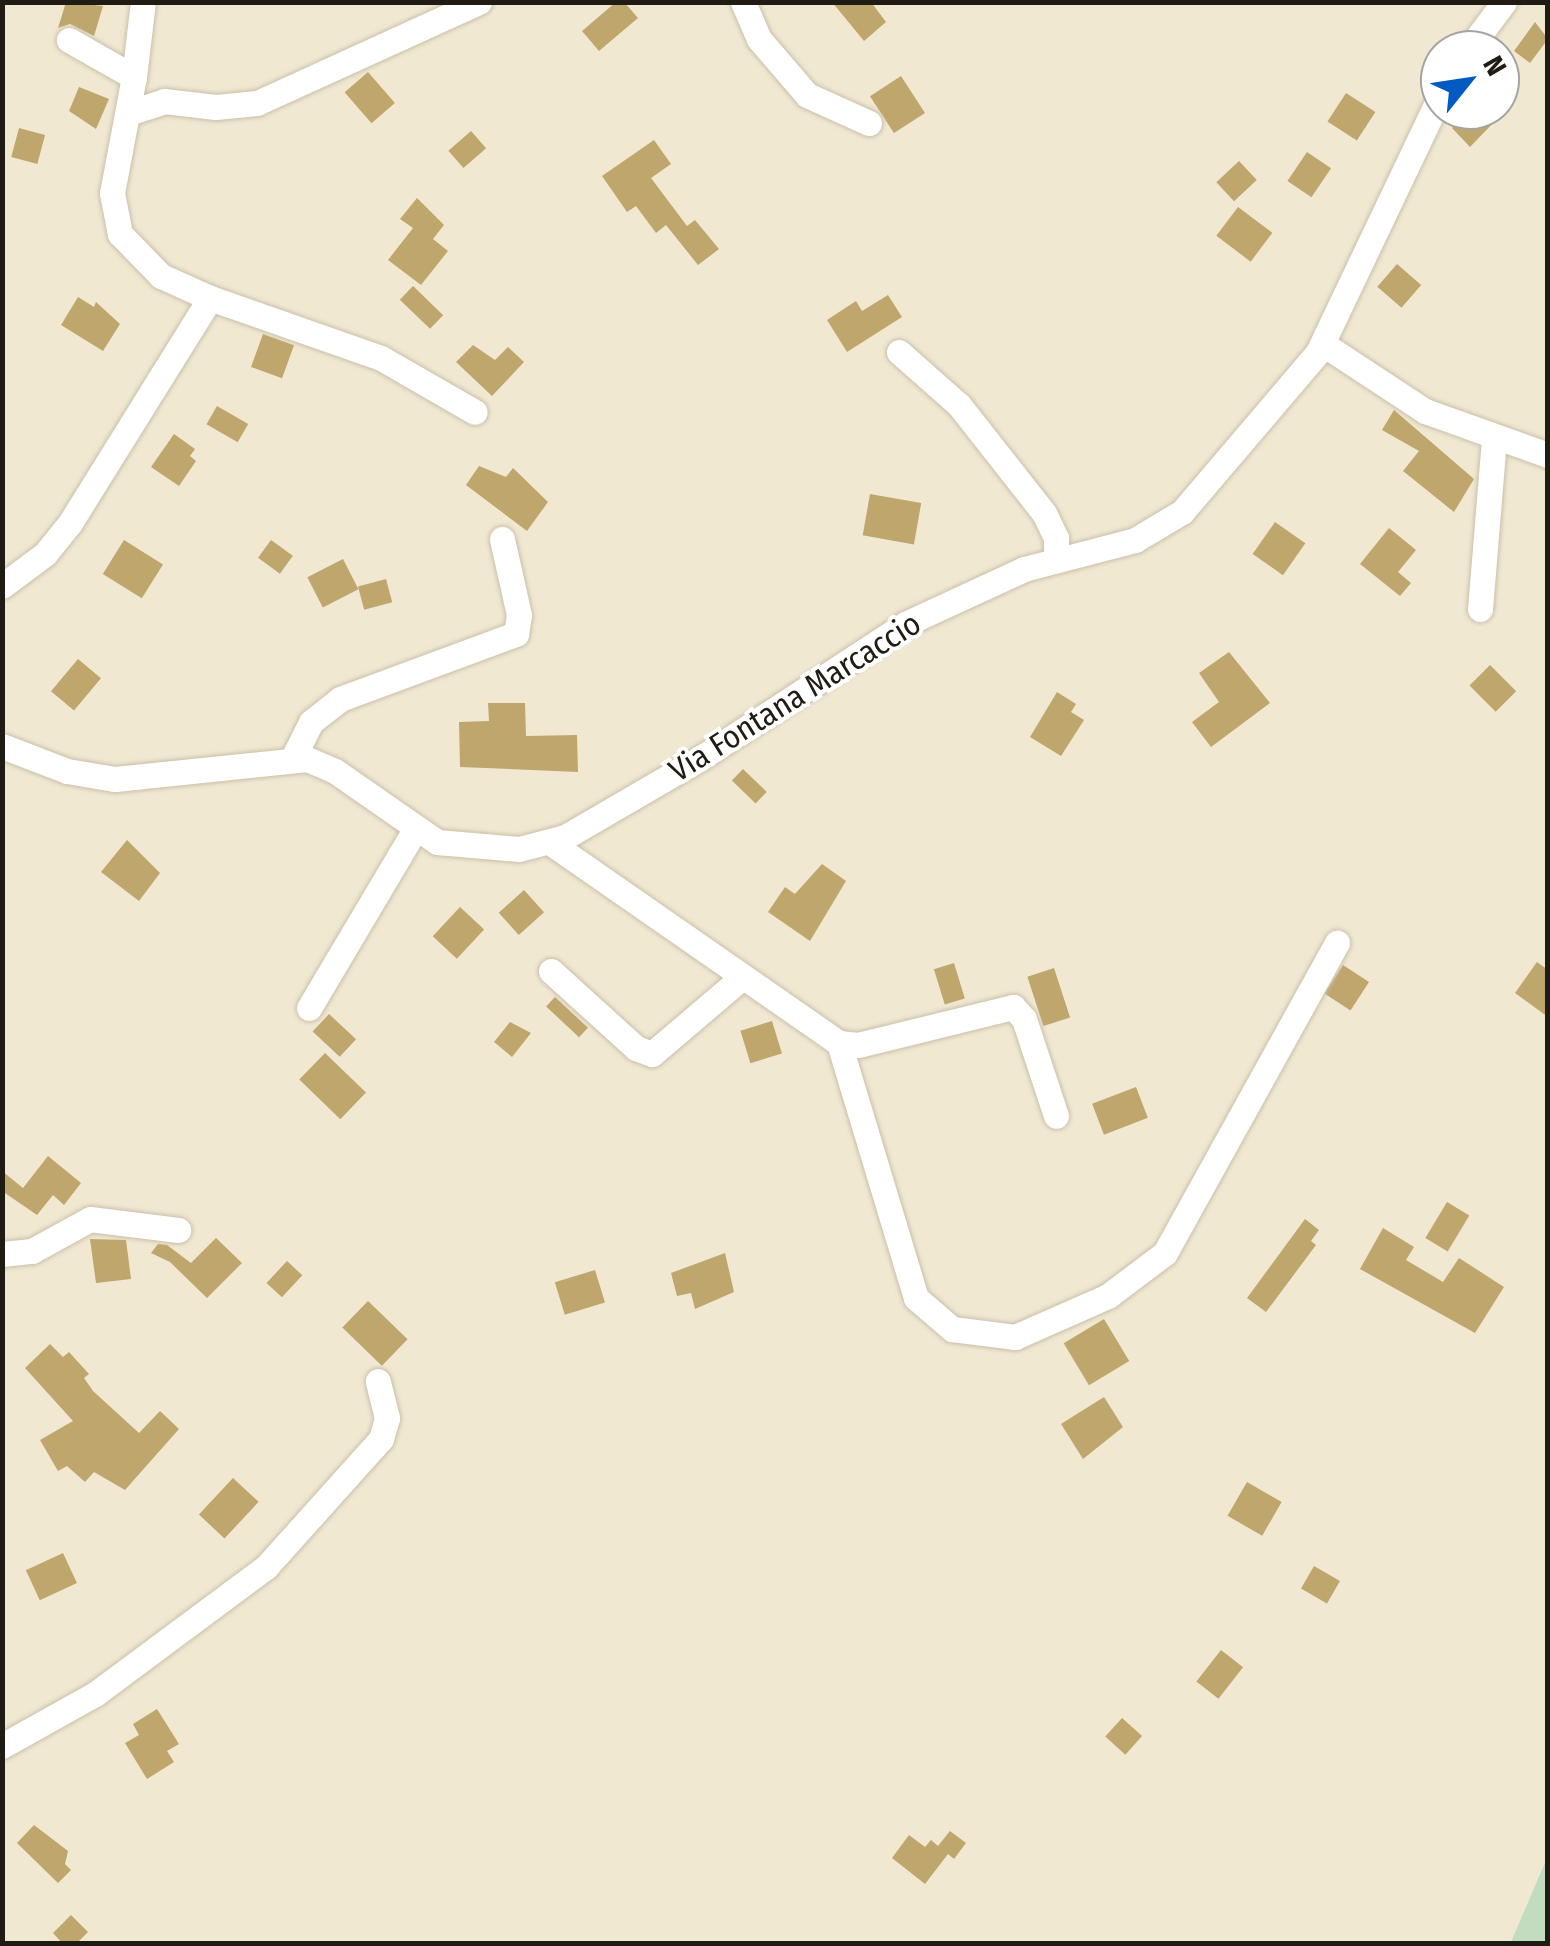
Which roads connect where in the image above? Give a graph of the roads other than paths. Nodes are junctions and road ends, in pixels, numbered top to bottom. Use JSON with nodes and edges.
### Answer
{"nodes":[{"id":1,"x":143,"y":2,"type":"edge"},
{"id":2,"x":479,"y":2,"type":"edge"},
{"id":3,"x":743,"y":2,"type":"edge"},
{"id":4,"x":1504,"y":2,"type":"edge"},
{"id":5,"x":1483,"y":30,"type":"edge"},
{"id":6,"x":69,"y":40,"type":"dead end"},
{"id":7,"x":134,"y":77,"type":"junction"},
{"id":8,"x":128,"y":113,"type":"junction"},
{"id":9,"x":868,"y":123,"type":"dead end"},
{"id":10,"x":1424,"y":130,"type":"edge"},
{"id":11,"x":210,"y":298,"type":"junction"},
{"id":12,"x":1322,"y":344,"type":"junction"},
{"id":13,"x":898,"y":352,"type":"dead end"},
{"id":14,"x":475,"y":412,"type":"dead end"},
{"id":15,"x":1494,"y":440,"type":"junction"},
{"id":16,"x":1548,"y":455,"type":"edge"},
{"id":17,"x":502,"y":539,"type":"dead end"},
{"id":18,"x":1056,"y":560,"type":"junction"},
{"id":19,"x":2,"y":586,"type":"edge"},
{"id":20,"x":1480,"y":609,"type":"dead end"},
{"id":21,"x":2,"y":746,"type":"edge"},
{"id":22,"x":293,"y":758,"type":"junction"},
{"id":23,"x":414,"y":831,"type":"junction"},
{"id":24,"x":551,"y":843,"type":"junction"},
{"id":25,"x":1336,"y":944,"type":"dead end"},
{"id":26,"x":551,"y":971,"type":"dead end"},
{"id":27,"x":740,"y":980,"type":"junction"},
{"id":28,"x":309,"y":1008,"type":"dead end"},
{"id":29,"x":839,"y":1044,"type":"junction"},
{"id":30,"x":1056,"y":1116,"type":"dead end"},
{"id":31,"x":178,"y":1230,"type":"dead end"},
{"id":32,"x":2,"y":1254,"type":"edge"},
{"id":33,"x":378,"y":1381,"type":"dead end"},
{"id":34,"x":2,"y":1746,"type":"edge"}],
"edges":[{"from":1,"to":7,"type":"street"},
{"from":2,"to":8,"type":"street"},
{"from":3,"to":9,"type":"street"},
{"from":4,"to":5,"type":"street"},
{"from":6,"to":7,"type":"street"},
{"from":7,"to":8,"type":"street"},
{"from":8,"to":11,"type":"street"},
{"from":10,"to":12,"type":"street","name":"Via Fontana Marcaccio"},
{"from":11,"to":14,"type":"street"},
{"from":11,"to":19,"type":"street"},
{"from":12,"to":15,"type":"street"},
{"from":12,"to":18,"type":"street","name":"Via Fontana Marcaccio"},
{"from":13,"to":18,"type":"street"},
{"from":15,"to":16,"type":"street"},
{"from":15,"to":20,"type":"street"},
{"from":17,"to":22,"type":"street"},
{"from":18,"to":24,"type":"street","name":"Via Fontana Marcaccio"},
{"from":21,"to":22,"type":"street","name":"Via Fontana Marcaccio"},
{"from":22,"to":23,"type":"street","name":"Via Fontana Marcaccio"},
{"from":23,"to":24,"type":"street","name":"Via Fontana Marcaccio"},
{"from":23,"to":28,"type":"street"},
{"from":24,"to":27,"type":"street"},
{"from":25,"to":29,"type":"street"},
{"from":26,"to":27,"type":"street"},
{"from":27,"to":29,"type":"street"},
{"from":29,"to":30,"type":"street"},
{"from":31,"to":32,"type":"street"},
{"from":33,"to":34,"type":"street"}]}
